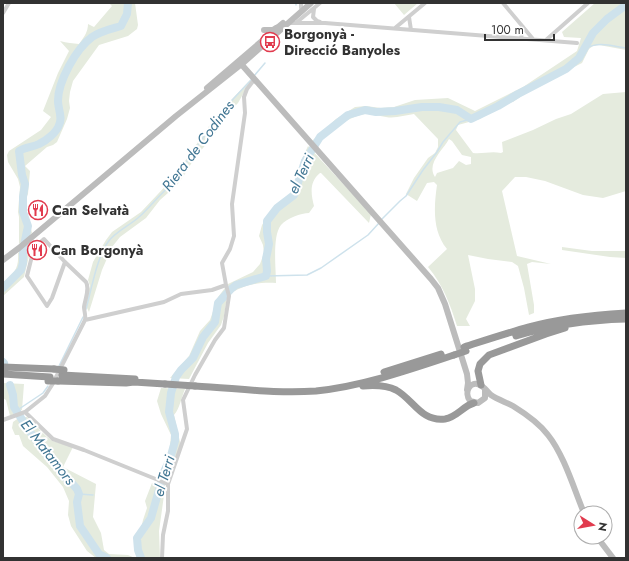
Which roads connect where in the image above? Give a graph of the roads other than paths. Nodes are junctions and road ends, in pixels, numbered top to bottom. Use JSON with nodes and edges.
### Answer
{"nodes":[{"id":1,"x":9,"y":3,"type":"edge"},
{"id":2,"x":320,"y":3,"type":"edge"},
{"id":3,"x":425,"y":3,"type":"edge"},
{"id":4,"x":503,"y":3,"type":"edge"},
{"id":5,"x":588,"y":3,"type":"edge"},
{"id":6,"x":312,"y":5,"type":"edge"},
{"id":7,"x":301,"y":6,"type":"edge"},
{"id":8,"x":3,"y":13,"type":"edge"},
{"id":9,"x":410,"y":17,"type":"junction"},
{"id":10,"x":293,"y":22,"type":"junction"},
{"id":11,"x":322,"y":23,"type":"junction"},
{"id":12,"x":523,"y":27,"type":"junction"},
{"id":13,"x":395,"y":28,"type":"junction"},
{"id":14,"x":411,"y":30,"type":"junction"},
{"id":15,"x":267,"y":34,"type":"junction"},
{"id":16,"x":521,"y":39,"type":"junction"},
{"id":17,"x":534,"y":40,"type":"junction"},
{"id":18,"x":546,"y":40,"type":"junction"},
{"id":19,"x":577,"y":43,"type":"dead end"},
{"id":20,"x":256,"y":48,"type":"junction"},
{"id":21,"x":242,"y":66,"type":"junction"},
{"id":22,"x":254,"y":80,"type":"junction"},
{"id":23,"x":210,"y":85,"type":"junction"},
{"id":24,"x":176,"y":116,"type":"junction"},
{"id":25,"x":39,"y":232,"type":"junction"},
{"id":26,"x":44,"y":239,"type":"junction"},
{"id":27,"x":3,"y":261,"type":"edge"},
{"id":28,"x":65,"y":262,"type":"junction"},
{"id":29,"x":226,"y":285,"type":"junction"},
{"id":30,"x":626,"y":313,"type":"edge"},
{"id":31,"x":626,"y":319,"type":"edge"},
{"id":32,"x":85,"y":320,"type":"junction"},
{"id":33,"x":586,"y":321,"type":"junction"},
{"id":34,"x":465,"y":349,"type":"junction"},
{"id":35,"x":453,"y":353,"type":"junction"},
{"id":36,"x":3,"y":366,"type":"edge"},
{"id":37,"x":3,"y":373,"type":"edge"},
{"id":38,"x":467,"y":374,"type":"junction"},
{"id":39,"x":51,"y":375,"type":"junction"},
{"id":40,"x":61,"y":376,"type":"junction"},
{"id":41,"x":3,"y":378,"type":"edge"},
{"id":42,"x":166,"y":382,"type":"junction"},
{"id":43,"x":196,"y":384,"type":"junction"},
{"id":44,"x":347,"y":386,"type":"junction"},
{"id":45,"x":481,"y":386,"type":"junction"},
{"id":46,"x":467,"y":390,"type":"junction"},
{"id":47,"x":483,"y":400,"type":"junction"},
{"id":48,"x":498,"y":400,"type":"junction"},
{"id":49,"x":474,"y":403,"type":"junction"},
{"id":50,"x":23,"y":412,"type":"junction"},
{"id":51,"x":3,"y":420,"type":"edge"},
{"id":52,"x":168,"y":484,"type":"junction"},
{"id":53,"x":581,"y":505,"type":"edge"},
{"id":54,"x":603,"y":545,"type":"edge"},
{"id":55,"x":162,"y":558,"type":"edge"},
{"id":56,"x":613,"y":558,"type":"edge"}],
"edges":[{"from":1,"to":8,"type":"street"},
{"from":2,"to":6,"type":"street"},
{"from":3,"to":9,"type":"street"},
{"from":4,"to":12,"type":"street"},
{"from":5,"to":18,"type":"street"},
{"from":6,"to":7,"type":"main road"},
{"from":6,"to":10,"type":"main road"},
{"from":6,"to":11,"type":"street"},
{"from":7,"to":15,"type":"main road"},
{"from":9,"to":13,"type":"street"},
{"from":9,"to":14,"type":"street"},
{"from":10,"to":11,"type":"street"},
{"from":10,"to":15,"type":"main road"},
{"from":10,"to":20,"type":"main road"},
{"from":11,"to":13,"type":"street"},
{"from":12,"to":16,"type":"street"},
{"from":12,"to":17,"type":"street"},
{"from":13,"to":14,"type":"street"},
{"from":14,"to":16,"type":"street"},
{"from":15,"to":20,"type":"main road"},
{"from":15,"to":20,"type":"main road"},
{"from":16,"to":17,"type":"street"},
{"from":17,"to":18,"type":"street"},
{"from":18,"to":19,"type":"street"},
{"from":20,"to":21,"type":"main road"},
{"from":20,"to":23,"type":"main road"},
{"from":21,"to":22,"type":"main road"},
{"from":21,"to":23,"type":"main road"},
{"from":21,"to":24,"type":"main road"},
{"from":22,"to":29,"type":"street"},
{"from":22,"to":38,"type":"main road"},
{"from":23,"to":24,"type":"main road"},
{"from":24,"to":25,"type":"main road"},
{"from":25,"to":26,"type":"street"},
{"from":25,"to":27,"type":"main road"},
{"from":26,"to":28,"type":"street"},
{"from":26,"to":28,"type":"street"},
{"from":28,"to":32,"type":"street"},
{"from":29,"to":32,"type":"street"},
{"from":29,"to":52,"type":"street"},
{"from":30,"to":34,"type":"highway"},
{"from":31,"to":33,"type":"highway"},
{"from":32,"to":50,"type":"street"},
{"from":33,"to":34,"type":"highway"},
{"from":33,"to":45,"type":"highway"},
{"from":34,"to":35,"type":"highway"},
{"from":35,"to":43,"type":"highway"},
{"from":35,"to":44,"type":"highway"},
{"from":36,"to":39,"type":"highway"},
{"from":37,"to":39,"type":"highway"},
{"from":38,"to":45,"type":"main road"},
{"from":38,"to":46,"type":"main road"},
{"from":39,"to":40,"type":"highway"},
{"from":39,"to":41,"type":"highway"},
{"from":40,"to":42,"type":"highway"},
{"from":40,"to":42,"type":"highway"},
{"from":42,"to":43,"type":"highway"},
{"from":43,"to":44,"type":"highway"},
{"from":44,"to":49,"type":"highway"},
{"from":45,"to":46,"type":"main road"},
{"from":45,"to":47,"type":"main road"},
{"from":45,"to":48,"type":"main road"},
{"from":46,"to":49,"type":"main road"},
{"from":47,"to":48,"type":"main road"},
{"from":47,"to":49,"type":"main road"},
{"from":48,"to":53,"type":"main road"},
{"from":50,"to":51,"type":"street"},
{"from":50,"to":52,"type":"street"},
{"from":52,"to":55,"type":"street"},
{"from":54,"to":56,"type":"main road"}]}
